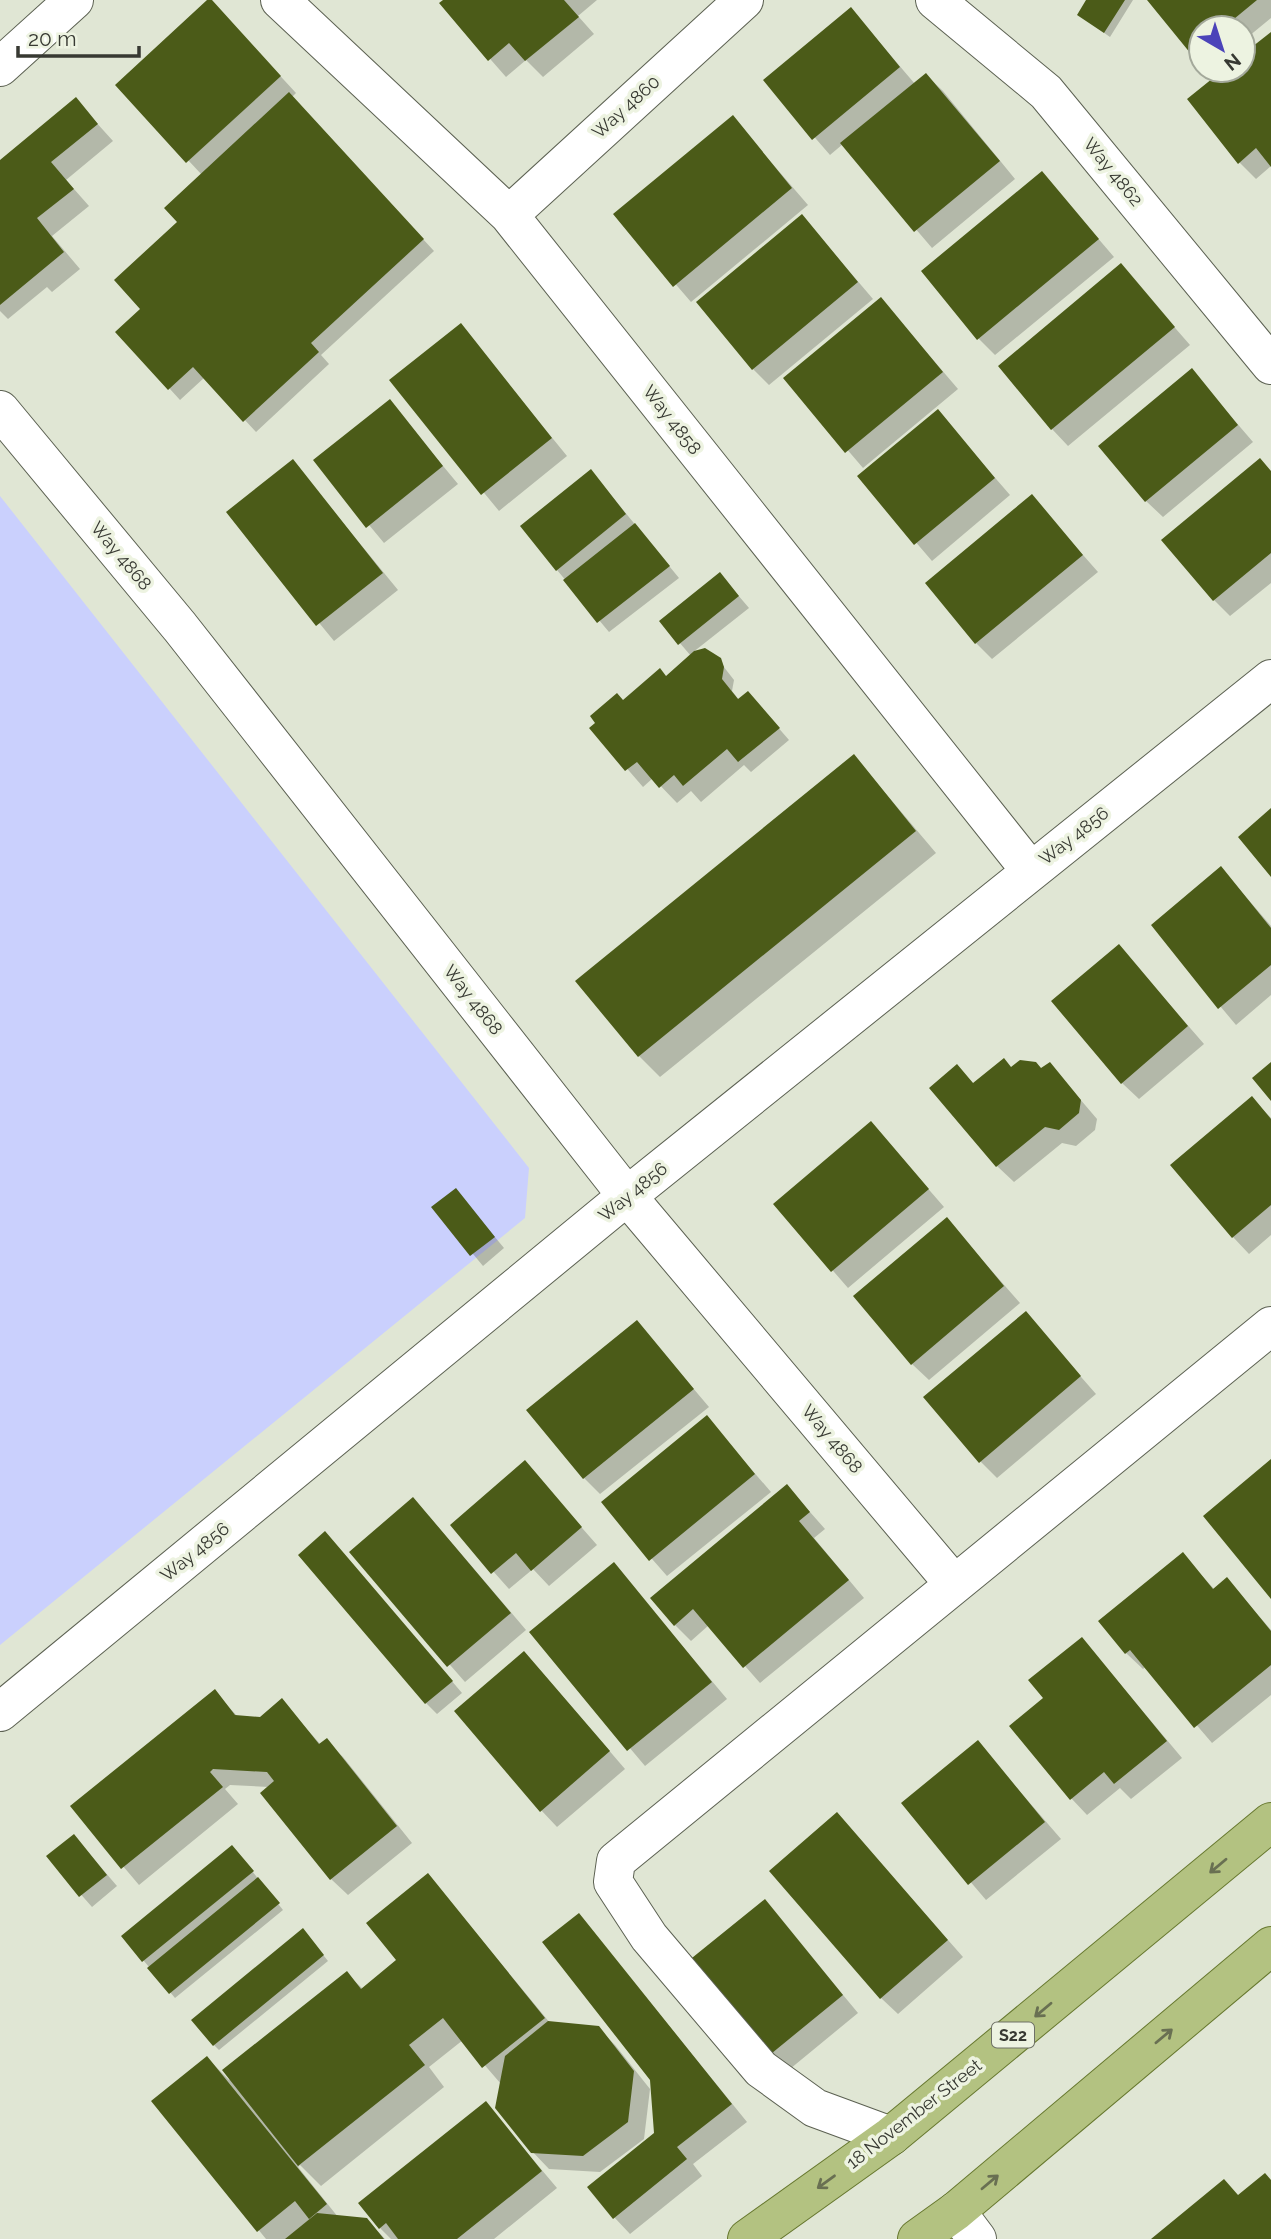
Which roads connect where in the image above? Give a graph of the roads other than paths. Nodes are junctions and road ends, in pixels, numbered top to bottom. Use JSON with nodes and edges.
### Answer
{"nodes":[{"id":1,"x":74,"y":0,"type":"edge"},
{"id":2,"x":280,"y":0,"type":"edge"},
{"id":3,"x":744,"y":0,"type":"edge"},
{"id":4,"x":935,"y":0,"type":"edge"},
{"id":5,"x":0,"y":67,"type":"edge"},
{"id":6,"x":509,"y":215,"type":"junction"},
{"id":7,"x":1271,"y":365,"type":"edge"},
{"id":8,"x":0,"y":410,"type":"edge"},
{"id":9,"x":1271,"y":679,"type":"edge"},
{"id":10,"x":1030,"y":870,"type":"junction"},
{"id":11,"x":627,"y":1196,"type":"junction"},
{"id":12,"x":1271,"y":1326,"type":"edge"},
{"id":13,"x":954,"y":1584,"type":"junction"},
{"id":14,"x":0,"y":1712,"type":"edge"},
{"id":15,"x":1271,"y":1822,"type":"edge"},
{"id":16,"x":1271,"y":1945,"type":"edge"},
{"id":17,"x":891,"y":2136,"type":"junction"},
{"id":18,"x":966,"y":2225,"type":"edge"},
{"id":19,"x":747,"y":2239,"type":"edge"},
{"id":20,"x":917,"y":2239,"type":"edge"}],
"edges":[{"from":1,"to":5,"type":"street"},
{"from":2,"to":6,"type":"street","name":"Way 4858"},
{"from":3,"to":6,"type":"street","name":"Way 4860"},
{"from":4,"to":7,"type":"street","name":"Way 4862"},
{"from":6,"to":10,"type":"street","name":"Way 4858"},
{"from":8,"to":11,"type":"street","name":"Way 4868"},
{"from":9,"to":10,"type":"street","name":"Way 4856"},
{"from":10,"to":11,"type":"street","name":"Way 4856"},
{"from":11,"to":13,"type":"street","name":"Way 4868"},
{"from":11,"to":14,"type":"street","name":"Way 4856"},
{"from":12,"to":13,"type":"street"},
{"from":13,"to":17,"type":"street"},
{"from":15,"to":17,"type":"main road","name":"18 November Street","number":"S22","one_way":true},
{"from":18,"to":16,"type":"main road","one_way":true},
{"from":17,"to":19,"type":"main road","name":"18 November Street","number":"S22","one_way":true},
{"from":18,"to":20,"type":"main road"}]}
